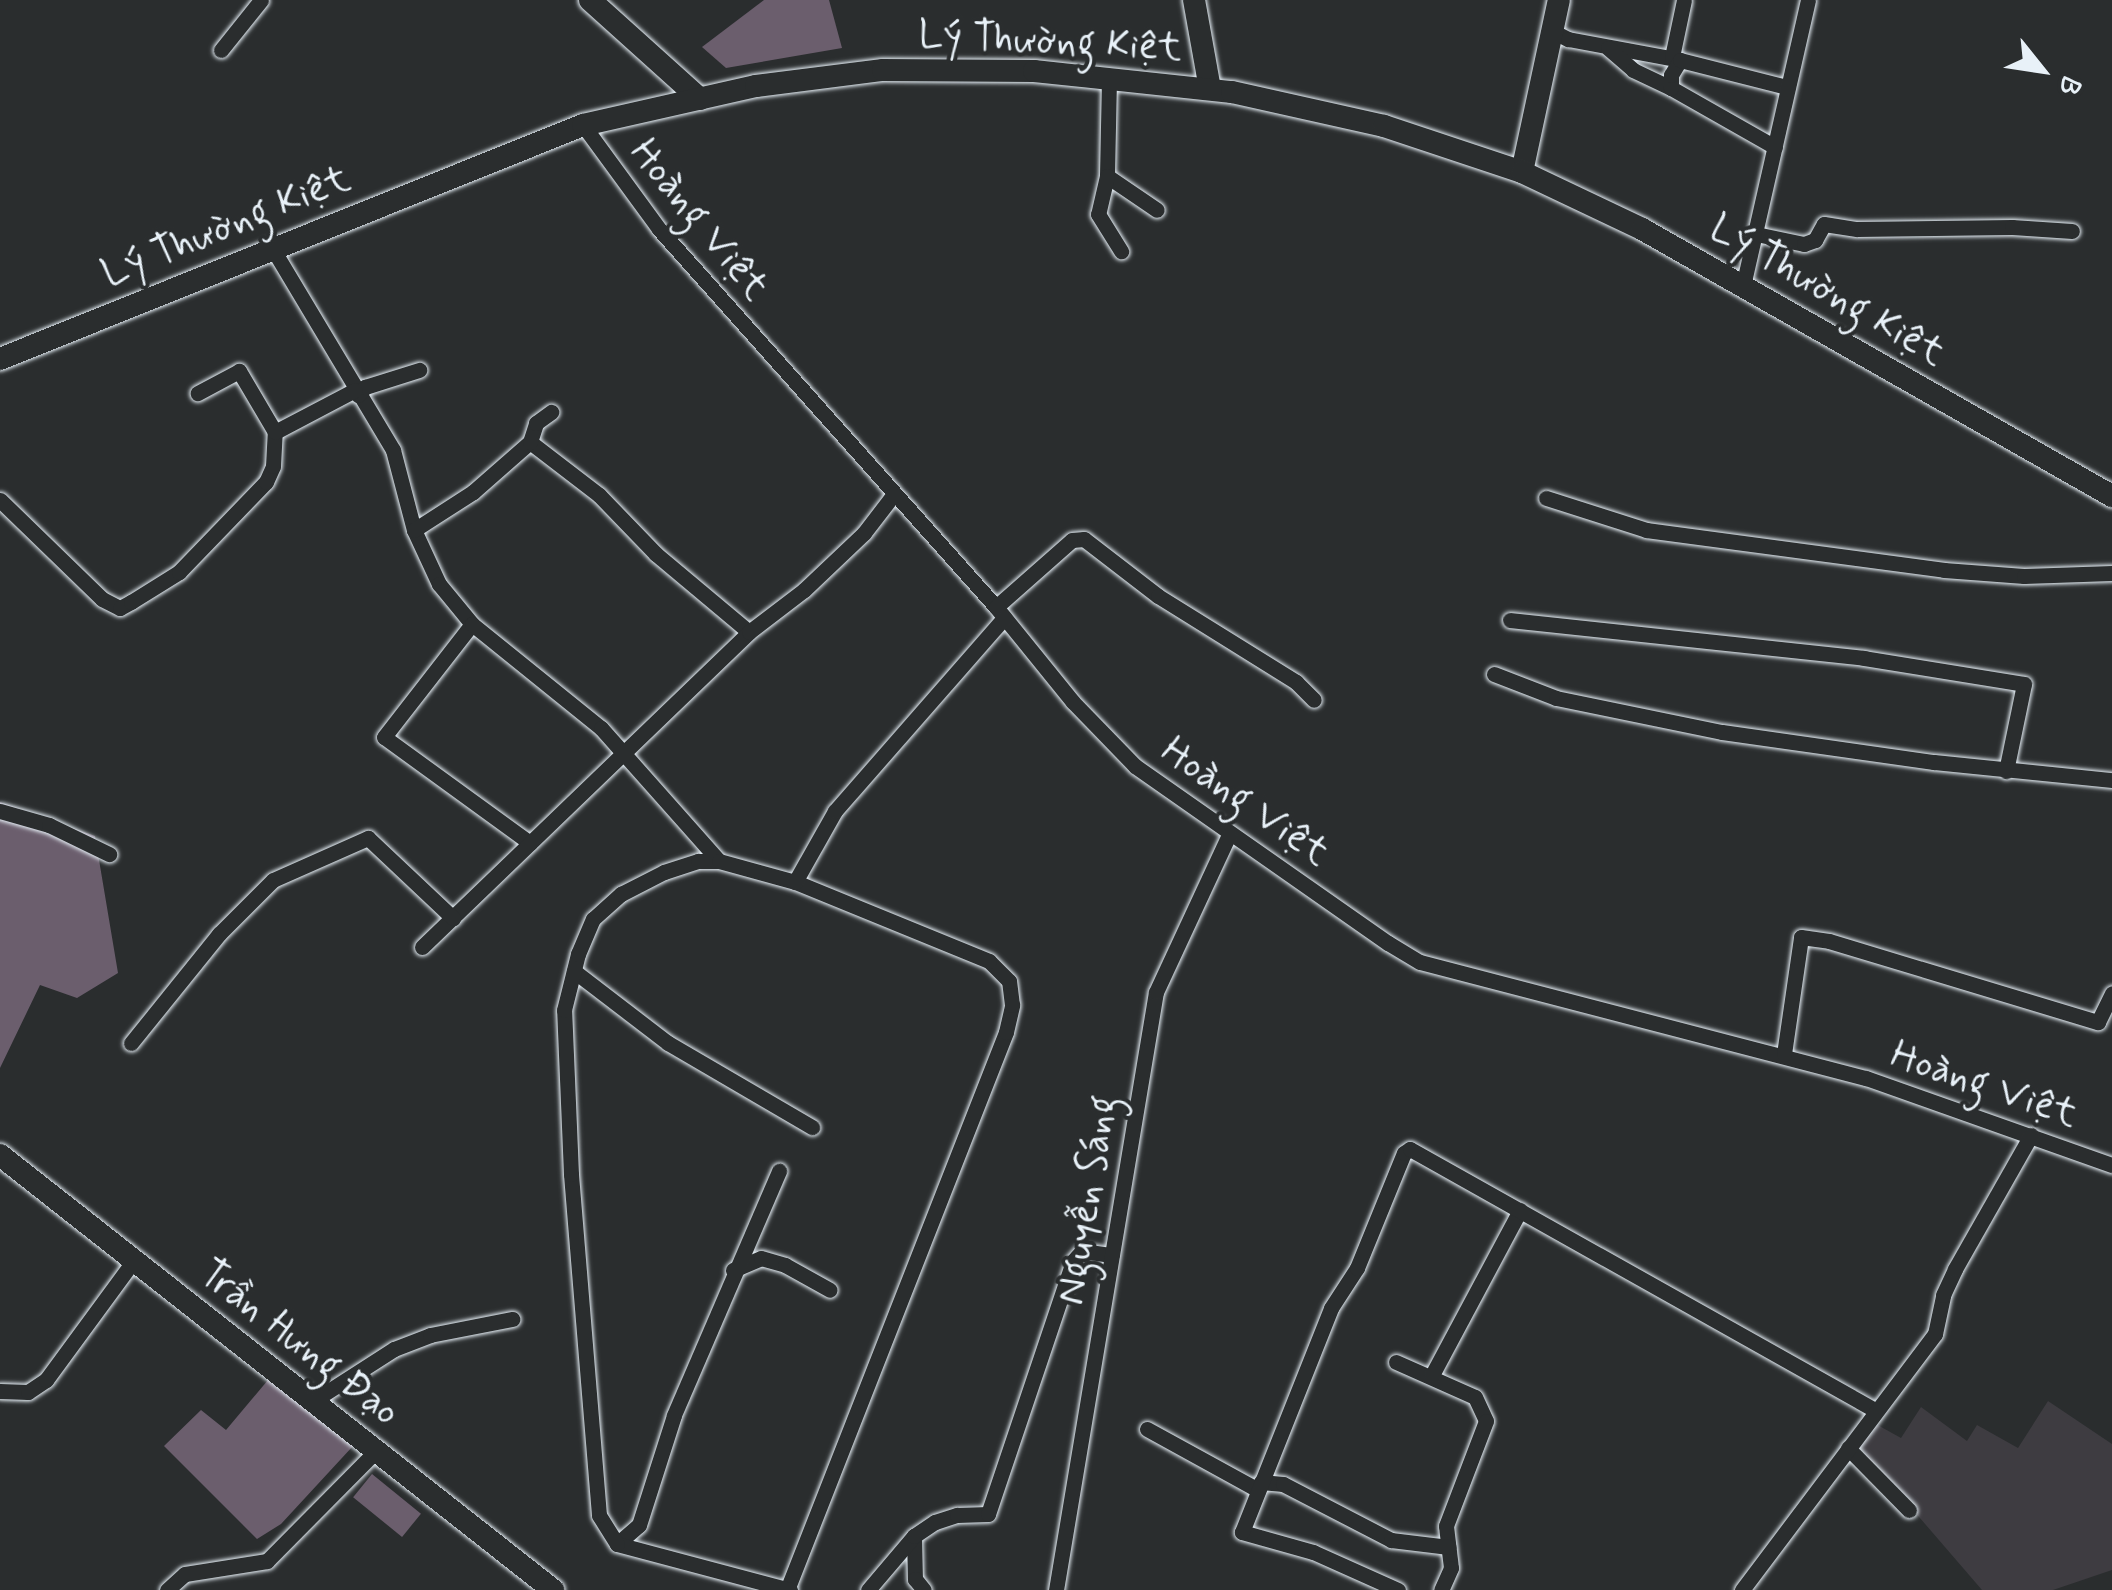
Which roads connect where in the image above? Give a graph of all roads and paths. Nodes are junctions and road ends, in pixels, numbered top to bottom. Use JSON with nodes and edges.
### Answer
{"nodes":[{"id":1,"x":260,"y":0,"type":"edge"},
{"id":2,"x":590,"y":0,"type":"edge"},
{"id":3,"x":1194,"y":0,"type":"edge"},
{"id":4,"x":1559,"y":0,"type":"edge"},
{"id":5,"x":1684,"y":0,"type":"edge"},
{"id":6,"x":1808,"y":0,"type":"edge"},
{"id":7,"x":1554,"y":32,"type":"junction"},
{"id":8,"x":1608,"y":48,"type":"junction"},
{"id":9,"x":221,"y":50,"type":"dead end"},
{"id":10,"x":1676,"y":58,"type":"junction"},
{"id":11,"x":1110,"y":79,"type":"junction"},
{"id":12,"x":1787,"y":87,"type":"junction"},
{"id":13,"x":1671,"y":88,"type":"junction"},
{"id":14,"x":1210,"y":89,"type":"junction"},
{"id":15,"x":700,"y":100,"type":"junction"},
{"id":16,"x":583,"y":125,"type":"junction"},
{"id":17,"x":1775,"y":147,"type":"junction"},
{"id":18,"x":1522,"y":172,"type":"junction"},
{"id":19,"x":1107,"y":176,"type":"junction"},
{"id":20,"x":1158,"y":210,"type":"dead end"},
{"id":21,"x":2072,"y":231,"type":"dead end"},
{"id":22,"x":1756,"y":234,"type":"junction"},
{"id":23,"x":274,"y":251,"type":"junction"},
{"id":24,"x":1121,"y":251,"type":"dead end"},
{"id":25,"x":1743,"y":286,"type":"junction"},
{"id":26,"x":0,"y":359,"type":"edge"},
{"id":27,"x":419,"y":370,"type":"dead end"},
{"id":28,"x":356,"y":392,"type":"junction"},
{"id":29,"x":198,"y":393,"type":"dead end"},
{"id":30,"x":551,"y":412,"type":"dead end"},
{"id":31,"x":274,"y":432,"type":"junction"},
{"id":32,"x":530,"y":442,"type":"junction"},
{"id":33,"x":894,"y":494,"type":"junction"},
{"id":34,"x":2112,"y":496,"type":"edge"},
{"id":35,"x":1546,"y":498,"type":"dead end"},
{"id":36,"x":0,"y":500,"type":"edge"},
{"id":37,"x":414,"y":530,"type":"junction"},
{"id":38,"x":2112,"y":573,"type":"edge"},
{"id":39,"x":1000,"y":612,"type":"junction"},
{"id":40,"x":1510,"y":620,"type":"dead end"},
{"id":41,"x":472,"y":624,"type":"junction"},
{"id":42,"x":749,"y":632,"type":"junction"},
{"id":43,"x":1494,"y":674,"type":"dead end"},
{"id":44,"x":1314,"y":700,"type":"dead end"},
{"id":45,"x":622,"y":756,"type":"junction"},
{"id":46,"x":2006,"y":770,"type":"junction"},
{"id":47,"x":2112,"y":780,"type":"edge"},
{"id":48,"x":0,"y":811,"type":"edge"},
{"id":49,"x":1230,"y":835,"type":"junction"},
{"id":50,"x":530,"y":843,"type":"junction"},
{"id":51,"x":109,"y":854,"type":"dead end"},
{"id":52,"x":718,"y":861,"type":"junction"},
{"id":53,"x":795,"y":882,"type":"junction"},
{"id":54,"x":452,"y":918,"type":"junction"},
{"id":55,"x":422,"y":947,"type":"dead end"},
{"id":56,"x":574,"y":971,"type":"junction"},
{"id":57,"x":2112,"y":993,"type":"edge"},
{"id":58,"x":131,"y":1043,"type":"dead end"},
{"id":59,"x":1784,"y":1054,"type":"junction"},
{"id":60,"x":812,"y":1127,"type":"dead end"},
{"id":61,"x":2031,"y":1135,"type":"junction"},
{"id":62,"x":0,"y":1154,"type":"edge"},
{"id":63,"x":2112,"y":1165,"type":"edge"},
{"id":64,"x":779,"y":1171,"type":"dead end"},
{"id":65,"x":1520,"y":1210,"type":"junction"},
{"id":66,"x":1112,"y":1255,"type":"junction"},
{"id":67,"x":134,"y":1260,"type":"junction"},
{"id":68,"x":734,"y":1270,"type":"junction"},
{"id":69,"x":830,"y":1290,"type":"dead end"},
{"id":70,"x":512,"y":1319,"type":"dead end"},
{"id":71,"x":1396,"y":1362,"type":"dead end"},
{"id":72,"x":1432,"y":1375,"type":"junction"},
{"id":73,"x":0,"y":1391,"type":"edge"},
{"id":74,"x":313,"y":1401,"type":"junction"},
{"id":75,"x":1874,"y":1410,"type":"junction"},
{"id":76,"x":1148,"y":1429,"type":"dead end"},
{"id":77,"x":1848,"y":1448,"type":"junction"},
{"id":78,"x":376,"y":1451,"type":"junction"},
{"id":79,"x":1259,"y":1486,"type":"junction"},
{"id":80,"x":1908,"y":1510,"type":"dead end"},
{"id":81,"x":914,"y":1536,"type":"junction"},
{"id":82,"x":616,"y":1544,"type":"junction"},
{"id":83,"x":1449,"y":1548,"type":"junction"},
{"id":84,"x":167,"y":1590,"type":"edge"},
{"id":85,"x":553,"y":1590,"type":"edge"},
{"id":86,"x":788,"y":1590,"type":"edge"},
{"id":87,"x":868,"y":1590,"type":"edge"},
{"id":88,"x":924,"y":1590,"type":"edge"},
{"id":89,"x":1056,"y":1590,"type":"edge"},
{"id":90,"x":1398,"y":1590,"type":"edge"},
{"id":91,"x":1441,"y":1590,"type":"edge"},
{"id":92,"x":1742,"y":1590,"type":"edge"}],
"edges":[{"from":1,"to":9,"type":"street"},
{"from":2,"to":15,"type":"street"},
{"from":3,"to":14,"type":"street"},
{"from":4,"to":7,"type":"street"},
{"from":5,"to":10,"type":"street"},
{"from":6,"to":12,"type":"street"},
{"from":7,"to":8,"type":"street"},
{"from":7,"to":18,"type":"street"},
{"from":8,"to":10,"type":"street"},
{"from":8,"to":13,"type":"street"},
{"from":10,"to":12,"type":"street"},
{"from":10,"to":13,"type":"street"},
{"from":11,"to":14,"type":"street","name":"Lý Thường Kiệt"},
{"from":11,"to":15,"type":"street","name":"Lý Thường Kiệt"},
{"from":11,"to":19,"type":"street"},
{"from":12,"to":17,"type":"street"},
{"from":13,"to":17,"type":"street"},
{"from":14,"to":18,"type":"street","name":"Lý Thường Kiệt"},
{"from":15,"to":16,"type":"street","name":"Lý Thường Kiệt"},
{"from":16,"to":23,"type":"street","name":"Lý Thường Kiệt"},
{"from":16,"to":33,"type":"street","name":"Hoàng Việt"},
{"from":17,"to":22,"type":"street"},
{"from":18,"to":25,"type":"street","name":"Lý Thường Kiệt"},
{"from":19,"to":20,"type":"street"},
{"from":19,"to":24,"type":"street"},
{"from":21,"to":22,"type":"street"},
{"from":22,"to":25,"type":"street"},
{"from":23,"to":26,"type":"street","name":"Lý Thường Kiệt"},
{"from":23,"to":28,"type":"street"},
{"from":25,"to":34,"type":"street","name":"Lý Thường Kiệt"},
{"from":27,"to":28,"type":"street"},
{"from":28,"to":31,"type":"street"},
{"from":28,"to":37,"type":"street"},
{"from":29,"to":31,"type":"street"},
{"from":30,"to":32,"type":"street"},
{"from":31,"to":36,"type":"street"},
{"from":32,"to":37,"type":"street"},
{"from":32,"to":42,"type":"street"},
{"from":33,"to":39,"type":"street","name":"Hoàng Việt"},
{"from":33,"to":42,"type":"street"},
{"from":35,"to":38,"type":"street"},
{"from":37,"to":41,"type":"street"},
{"from":39,"to":44,"type":"street"},
{"from":39,"to":49,"type":"street","name":"Hoàng Việt"},
{"from":39,"to":53,"type":"street"},
{"from":40,"to":46,"type":"street"},
{"from":41,"to":45,"type":"street"},
{"from":41,"to":50,"type":"street"},
{"from":42,"to":45,"type":"street"},
{"from":43,"to":46,"type":"street"},
{"from":45,"to":50,"type":"street"},
{"from":45,"to":52,"type":"street"},
{"from":46,"to":47,"type":"street"},
{"from":48,"to":51,"type":"street"},
{"from":49,"to":59,"type":"street","name":"Hoàng Việt"},
{"from":49,"to":66,"type":"street","name":"Nguyễn Sáng"},
{"from":50,"to":54,"type":"street"},
{"from":52,"to":53,"type":"street"},
{"from":52,"to":56,"type":"street"},
{"from":53,"to":86,"type":"street"},
{"from":54,"to":55,"type":"street"},
{"from":54,"to":58,"type":"street"},
{"from":56,"to":60,"type":"street"},
{"from":56,"to":82,"type":"street"},
{"from":57,"to":59,"type":"street"},
{"from":59,"to":61,"type":"street","name":"Hoàng Việt"},
{"from":61,"to":63,"type":"street","name":"Hoàng Việt"},
{"from":61,"to":75,"type":"street"},
{"from":62,"to":67,"type":"street","name":"Trần Hưng Đạo"},
{"from":64,"to":68,"type":"street"},
{"from":65,"to":72,"type":"street"},
{"from":65,"to":75,"type":"street"},
{"from":65,"to":79,"type":"street"},
{"from":66,"to":81,"type":"street"},
{"from":66,"to":89,"type":"street","name":"Nguyễn Sáng"},
{"from":67,"to":73,"type":"street"},
{"from":67,"to":74,"type":"street","name":"Trần Hưng Đạo"},
{"from":68,"to":69,"type":"street"},
{"from":68,"to":82,"type":"street"},
{"from":70,"to":74,"type":"street"},
{"from":71,"to":72,"type":"street"},
{"from":72,"to":83,"type":"street"},
{"from":74,"to":78,"type":"street","name":"Trần Hưng Đạo"},
{"from":75,"to":77,"type":"street"},
{"from":76,"to":79,"type":"street"},
{"from":77,"to":80,"type":"street"},
{"from":77,"to":92,"type":"street"},
{"from":78,"to":84,"type":"street"},
{"from":78,"to":85,"type":"street","name":"Trần Hưng Đạo"},
{"from":79,"to":83,"type":"street"},
{"from":79,"to":90,"type":"street"},
{"from":81,"to":87,"type":"street"},
{"from":81,"to":88,"type":"street"},
{"from":82,"to":86,"type":"street"},
{"from":83,"to":91,"type":"street"}]}
